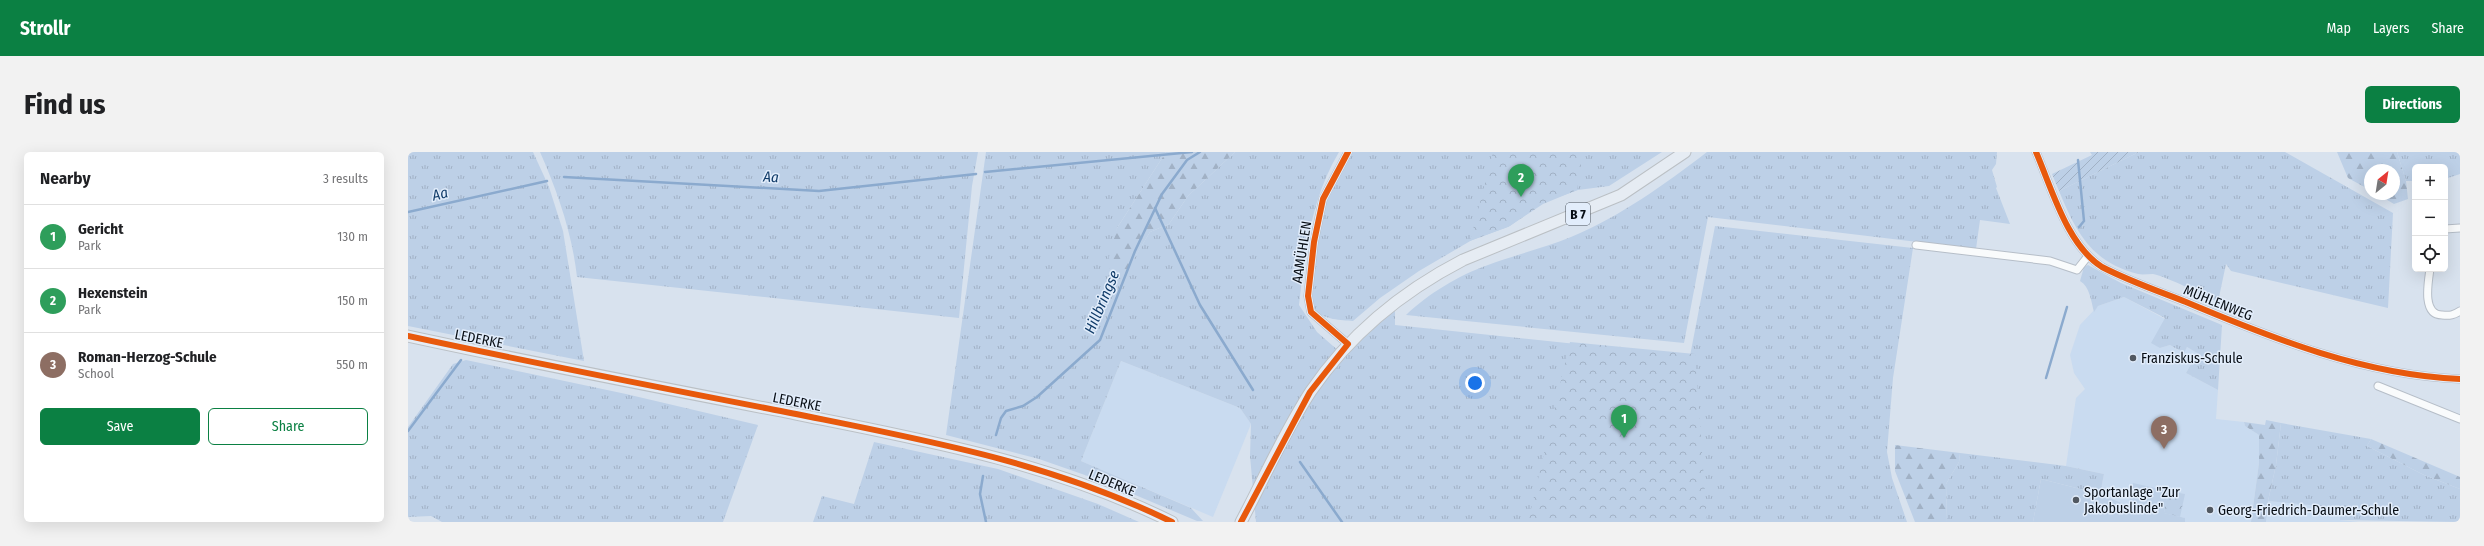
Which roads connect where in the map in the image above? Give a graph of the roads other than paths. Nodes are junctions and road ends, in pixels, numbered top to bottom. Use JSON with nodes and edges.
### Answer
{"nodes":[{"id":1,"x":1348,"y":152,"type":"edge"},
{"id":2,"x":1685,"y":152,"type":"edge"},
{"id":3,"x":2036,"y":152,"type":"edge"},
{"id":4,"x":2460,"y":228,"type":"edge"},
{"id":5,"x":2448,"y":229,"type":"edge"},
{"id":6,"x":1916,"y":245,"type":"dead end"},
{"id":7,"x":2088,"y":256,"type":"junction"},
{"id":8,"x":2430,"y":272,"type":"edge"},
{"id":9,"x":2460,"y":311,"type":"edge"},
{"id":10,"x":408,"y":336,"type":"edge"},
{"id":11,"x":1348,"y":344,"type":"junction"},
{"id":12,"x":2460,"y":379,"type":"edge"},
{"id":13,"x":2378,"y":386,"type":"dead end"},
{"id":14,"x":2460,"y":419,"type":"edge"},
{"id":15,"x":1172,"y":522,"type":"edge"},
{"id":16,"x":1241,"y":522,"type":"edge"}],
"edges":[{"from":1,"to":11,"type":"street","name":"AAMÜHLEN"},
{"from":2,"to":11,"type":"main road","number":"B 7"},
{"from":3,"to":7,"type":"street","name":"MÜHLENWEG"},
{"from":4,"to":5,"type":"street"},
{"from":6,"to":7,"type":"street"},
{"from":7,"to":12,"type":"street","name":"MÜHLENWEG"},
{"from":8,"to":9,"type":"street"},
{"from":10,"to":15,"type":"main road","name":"LEDERKE"},
{"from":11,"to":16,"type":"main road","number":"B 7"},
{"from":13,"to":14,"type":"street"}]}
